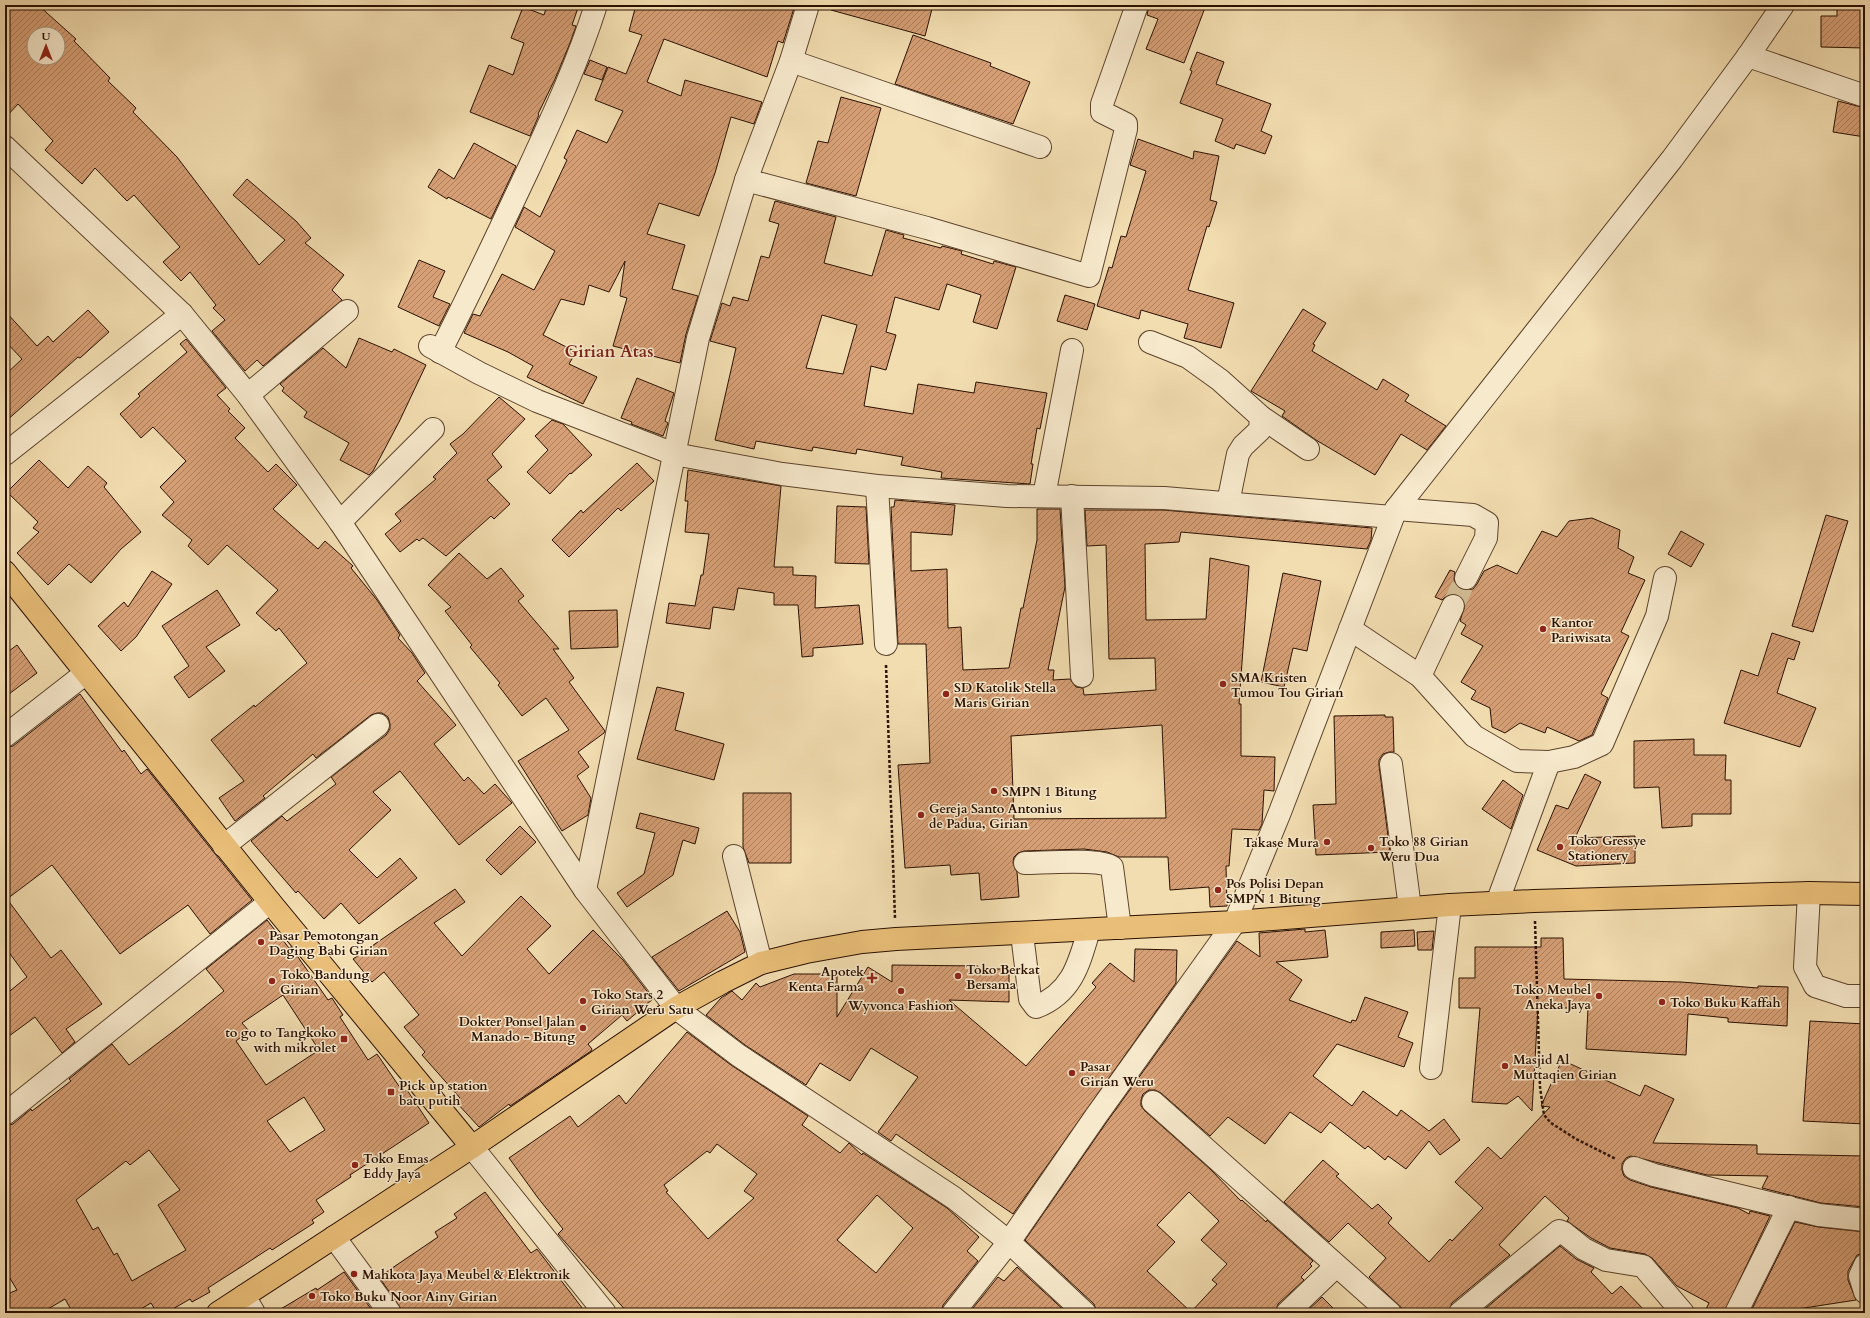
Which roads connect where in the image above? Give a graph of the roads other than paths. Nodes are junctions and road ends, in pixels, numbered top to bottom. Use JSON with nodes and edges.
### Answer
{"nodes":[{"id":1,"x":596,"y":5,"type":"edge"},
{"id":2,"x":808,"y":5,"type":"edge"},
{"id":3,"x":1137,"y":5,"type":"edge"},
{"id":4,"x":1783,"y":5,"type":"edge"},
{"id":5,"x":1748,"y":56,"type":"junction"},
{"id":6,"x":791,"y":61,"type":"junction"},
{"id":7,"x":1865,"y":96,"type":"edge"},
{"id":8,"x":5,"y":147,"type":"edge"},
{"id":9,"x":1040,"y":147,"type":"dead end"},
{"id":10,"x":746,"y":180,"type":"junction"},
{"id":11,"x":347,"y":311,"type":"dead end"},
{"id":12,"x":182,"y":314,"type":"junction"},
{"id":13,"x":1150,"y":342,"type":"dead end"},
{"id":14,"x":1072,"y":350,"type":"dead end"},
{"id":15,"x":248,"y":395,"type":"junction"},
{"id":16,"x":1261,"y":417,"type":"junction"},
{"id":17,"x":433,"y":429,"type":"dead end"},
{"id":18,"x":1308,"y":449,"type":"dead end"},
{"id":19,"x":5,"y":454,"type":"edge"},
{"id":20,"x":674,"y":454,"type":"junction"},
{"id":21,"x":877,"y":486,"type":"junction"},
{"id":22,"x":1044,"y":496,"type":"junction"},
{"id":23,"x":1072,"y":496,"type":"junction"},
{"id":24,"x":1228,"y":503,"type":"junction"},
{"id":25,"x":1394,"y":513,"type":"junction"},
{"id":26,"x":340,"y":522,"type":"junction"},
{"id":27,"x":5,"y":572,"type":"edge"},
{"id":28,"x":1466,"y":578,"type":"tunnel mouth"},
{"id":29,"x":1665,"y":578,"type":"dead end"},
{"id":30,"x":1453,"y":606,"type":"tunnel mouth"},
{"id":31,"x":1350,"y":629,"type":"junction"},
{"id":32,"x":886,"y":644,"type":"road end"},
{"id":33,"x":86,"y":673,"type":"junction"},
{"id":34,"x":1082,"y":676,"type":"dead end"},
{"id":35,"x":1420,"y":676,"type":"junction"},
{"id":36,"x":378,"y":725,"type":"dead end"},
{"id":37,"x":5,"y":736,"type":"edge"},
{"id":38,"x":1549,"y":762,"type":"junction"},
{"id":39,"x":1391,"y":764,"type":"dead end"},
{"id":40,"x":224,"y":846,"type":"junction"},
{"id":41,"x":734,"y":856,"type":"dead end"},
{"id":42,"x":1025,"y":863,"type":"dead end"},
{"id":43,"x":585,"y":890,"type":"junction"},
{"id":44,"x":1809,"y":893,"type":"junction"},
{"id":45,"x":1865,"y":894,"type":"edge"},
{"id":46,"x":270,"y":902,"type":"junction"},
{"id":47,"x":1496,"y":903,"type":"junction"},
{"id":48,"x":1450,"y":905,"type":"junction"},
{"id":49,"x":1410,"y":908,"type":"junction"},
{"id":50,"x":1235,"y":922,"type":"junction"},
{"id":51,"x":1120,"y":928,"type":"junction"},
{"id":52,"x":1089,"y":930,"type":"junction"},
{"id":53,"x":1022,"y":934,"type":"junction"},
{"id":54,"x":761,"y":963,"type":"junction"},
{"id":55,"x":1865,"y":996,"type":"edge"},
{"id":56,"x":676,"y":1008,"type":"junction"},
{"id":57,"x":1431,"y":1068,"type":"dead end"},
{"id":58,"x":1153,"y":1102,"type":"dead end"},
{"id":59,"x":5,"y":1114,"type":"edge"},
{"id":60,"x":472,"y":1147,"type":"junction"},
{"id":61,"x":1634,"y":1168,"type":"road end"},
{"id":62,"x":1789,"y":1208,"type":"junction"},
{"id":63,"x":1865,"y":1220,"type":"edge"},
{"id":64,"x":334,"y":1237,"type":"junction"},
{"id":65,"x":1009,"y":1242,"type":"junction"},
{"id":66,"x":1865,"y":1265,"type":"edge"},
{"id":67,"x":1336,"y":1266,"type":"junction"},
{"id":68,"x":1865,"y":1292,"type":"edge"},
{"id":69,"x":249,"y":1305,"type":"edge"},
{"id":70,"x":218,"y":1313,"type":"edge"},
{"id":71,"x":390,"y":1313,"type":"edge"},
{"id":72,"x":605,"y":1313,"type":"edge"},
{"id":73,"x":953,"y":1313,"type":"edge"},
{"id":74,"x":1085,"y":1313,"type":"edge"},
{"id":75,"x":1287,"y":1313,"type":"edge"},
{"id":76,"x":1390,"y":1313,"type":"edge"},
{"id":77,"x":1460,"y":1313,"type":"edge"},
{"id":78,"x":1684,"y":1313,"type":"edge"},
{"id":79,"x":1736,"y":1313,"type":"edge"}],
"edges":[{"from":1,"to":20,"type":"street"},
{"from":2,"to":6,"type":"street"},
{"from":3,"to":10,"type":"street"},
{"from":4,"to":5,"type":"street"},
{"from":5,"to":7,"type":"street"},
{"from":5,"to":25,"type":"street"},
{"from":6,"to":9,"type":"street"},
{"from":6,"to":10,"type":"street"},
{"from":8,"to":12,"type":"street"},
{"from":10,"to":20,"type":"street"},
{"from":11,"to":15,"type":"street"},
{"from":12,"to":15,"type":"street"},
{"from":12,"to":19,"type":"street"},
{"from":13,"to":16,"type":"street"},
{"from":14,"to":22,"type":"street"},
{"from":15,"to":26,"type":"street"},
{"from":16,"to":18,"type":"street"},
{"from":16,"to":24,"type":"street"},
{"from":17,"to":26,"type":"street"},
{"from":20,"to":21,"type":"street"},
{"from":20,"to":43,"type":"street"},
{"from":21,"to":22,"type":"street"},
{"from":21,"to":32,"type":"street"},
{"from":22,"to":23,"type":"street"},
{"from":23,"to":24,"type":"street"},
{"from":23,"to":34,"type":"street"},
{"from":24,"to":25,"type":"street"},
{"from":25,"to":28,"type":"street"},
{"from":25,"to":31,"type":"street"},
{"from":26,"to":43,"type":"street"},
{"from":27,"to":33,"type":"highway"},
{"from":29,"to":38,"type":"street"},
{"from":30,"to":35,"type":"street"},
{"from":31,"to":35,"type":"street"},
{"from":31,"to":50,"type":"street"},
{"from":33,"to":37,"type":"street"},
{"from":33,"to":40,"type":"highway"},
{"from":35,"to":38,"type":"street"},
{"from":36,"to":40,"type":"street"},
{"from":38,"to":47,"type":"street"},
{"from":39,"to":49,"type":"street"},
{"from":40,"to":46,"type":"highway"},
{"from":41,"to":54,"type":"street"},
{"from":42,"to":51,"type":"street"},
{"from":43,"to":56,"type":"street"},
{"from":44,"to":45,"type":"highway"},
{"from":44,"to":47,"type":"highway"},
{"from":44,"to":55,"type":"street"},
{"from":46,"to":59,"type":"street"},
{"from":46,"to":60,"type":"highway"},
{"from":47,"to":48,"type":"highway"},
{"from":48,"to":49,"type":"highway"},
{"from":48,"to":57,"type":"street"},
{"from":49,"to":50,"type":"highway"},
{"from":50,"to":51,"type":"highway"},
{"from":50,"to":65,"type":"street"},
{"from":51,"to":52,"type":"highway"},
{"from":52,"to":53,"type":"highway"},
{"from":52,"to":53,"type":"street"},
{"from":53,"to":54,"type":"highway"},
{"from":54,"to":56,"type":"highway"},
{"from":56,"to":60,"type":"highway"},
{"from":56,"to":65,"type":"street"},
{"from":58,"to":67,"type":"street"},
{"from":60,"to":64,"type":"highway"},
{"from":60,"to":72,"type":"street"},
{"from":61,"to":62,"type":"street"},
{"from":62,"to":63,"type":"street"},
{"from":62,"to":79,"type":"street"},
{"from":64,"to":69,"type":"highway"},
{"from":64,"to":71,"type":"street"},
{"from":65,"to":73,"type":"street"},
{"from":65,"to":74,"type":"street"},
{"from":66,"to":68,"type":"street"},
{"from":67,"to":75,"type":"street"},
{"from":67,"to":76,"type":"street"},
{"from":69,"to":70,"type":"highway"},
{"from":77,"to":78,"type":"street"}]}
